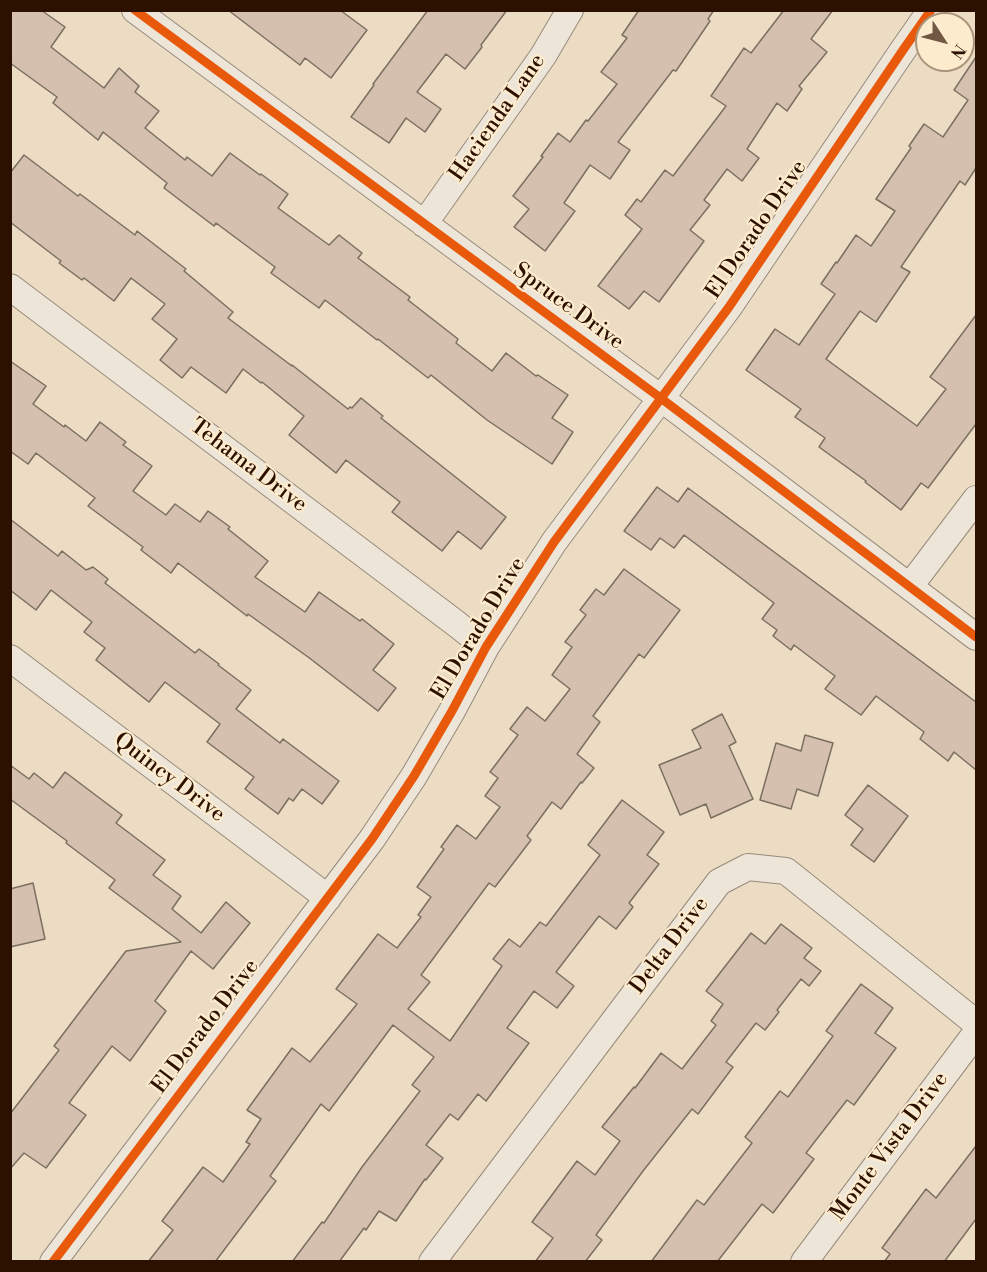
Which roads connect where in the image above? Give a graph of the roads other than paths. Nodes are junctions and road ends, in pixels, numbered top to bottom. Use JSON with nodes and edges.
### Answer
{"nodes":[{"id":1,"x":135,"y":10,"type":"edge"},
{"id":2,"x":570,"y":10,"type":"edge"},
{"id":3,"x":931,"y":10,"type":"edge"},
{"id":4,"x":424,"y":224,"type":"junction"},
{"id":5,"x":10,"y":287,"type":"edge"},
{"id":6,"x":662,"y":399,"type":"junction"},
{"id":7,"x":976,"y":498,"type":"edge"},
{"id":8,"x":910,"y":586,"type":"junction"},
{"id":9,"x":976,"y":637,"type":"edge"},
{"id":10,"x":486,"y":647,"type":"junction"},
{"id":11,"x":10,"y":658,"type":"edge"},
{"id":12,"x":328,"y":898,"type":"junction"},
{"id":13,"x":976,"y":1023,"type":"edge"},
{"id":14,"x":976,"y":1033,"type":"edge"},
{"id":15,"x":53,"y":1262,"type":"edge"},
{"id":16,"x":432,"y":1262,"type":"edge"},
{"id":17,"x":804,"y":1262,"type":"edge"}],
"edges":[{"from":1,"to":4,"type":"street","name":"Spruce Drive"},
{"from":2,"to":4,"type":"street","name":"Hacienda Lane"},
{"from":3,"to":6,"type":"street","name":"El Dorado Drive"},
{"from":4,"to":6,"type":"street","name":"Spruce Drive"},
{"from":5,"to":10,"type":"street","name":"Tehama Drive"},
{"from":6,"to":8,"type":"street","name":"Spruce Drive"},
{"from":6,"to":10,"type":"street","name":"El Dorado Drive"},
{"from":7,"to":8,"type":"street"},
{"from":8,"to":9,"type":"street","name":"Spruce Drive"},
{"from":10,"to":12,"type":"street","name":"El Dorado Drive"},
{"from":11,"to":12,"type":"street","name":"Quincy Drive"},
{"from":12,"to":15,"type":"street","name":"El Dorado Drive"},
{"from":13,"to":16,"type":"street","name":"Delta Drive"},
{"from":14,"to":17,"type":"street","name":"Monte Vista Drive"}]}
